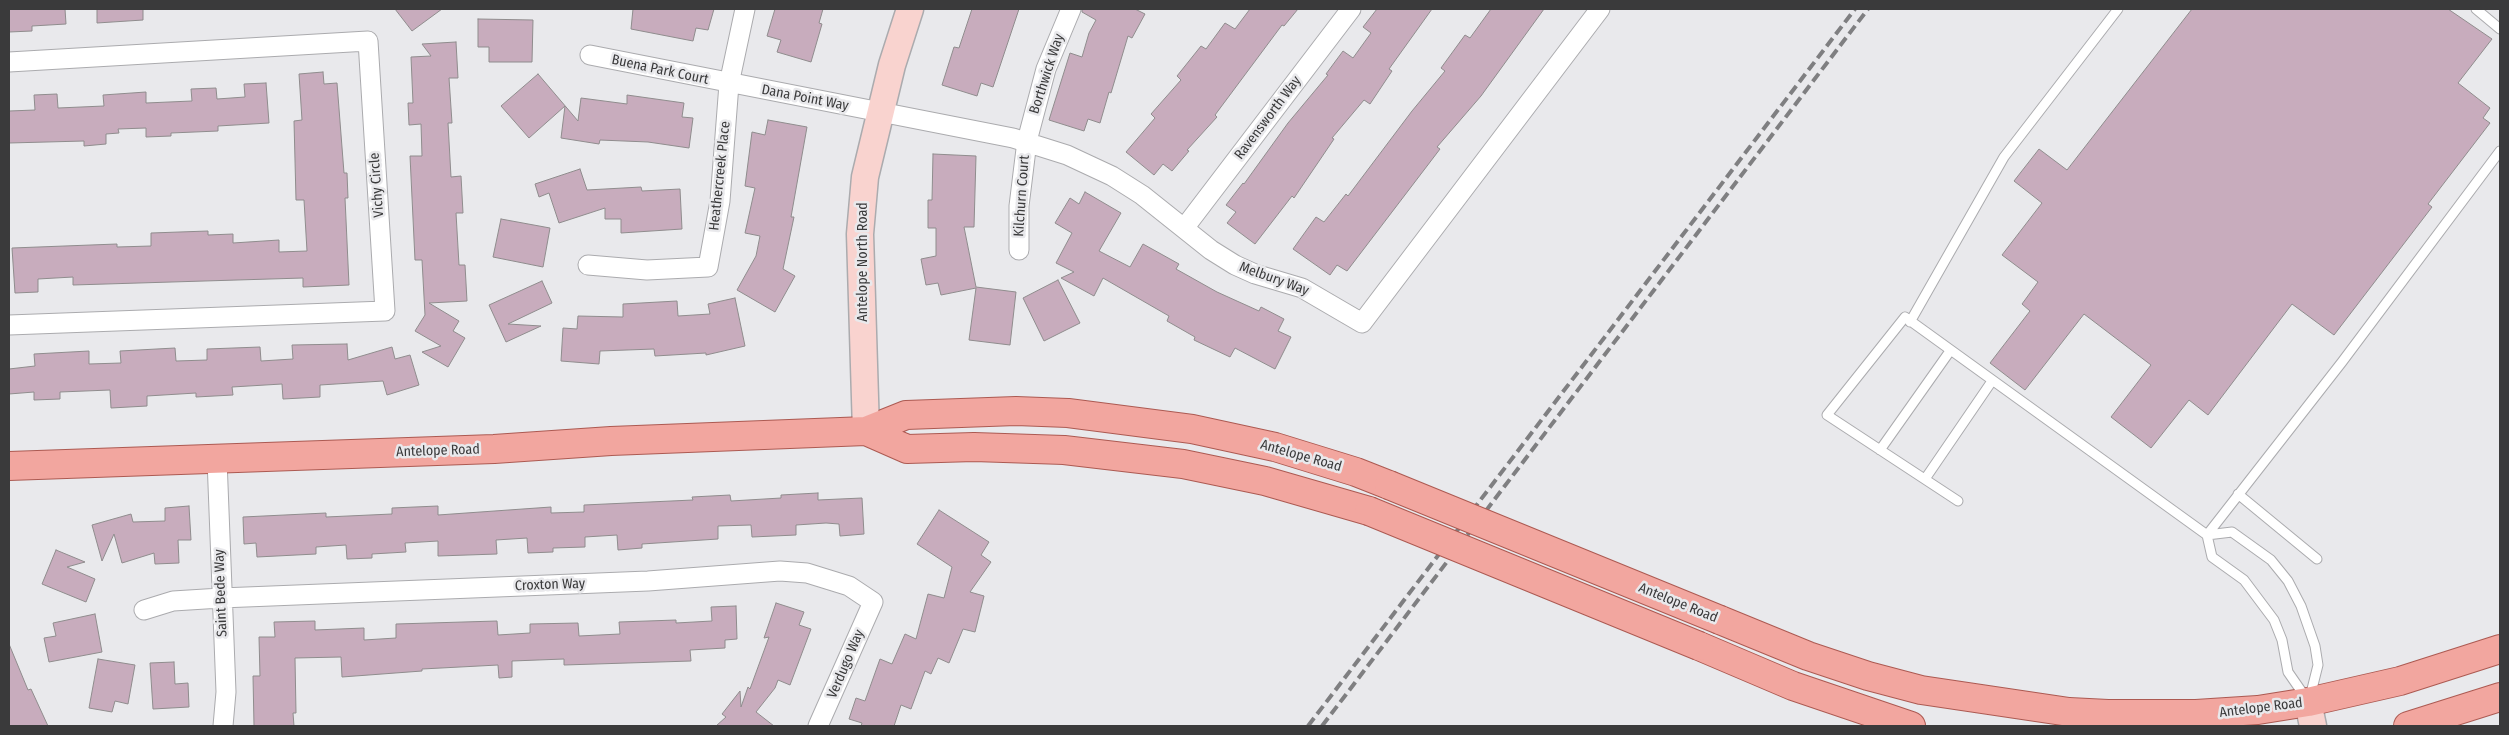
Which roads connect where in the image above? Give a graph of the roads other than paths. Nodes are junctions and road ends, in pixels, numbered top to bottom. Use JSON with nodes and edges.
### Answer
{"nodes":[{"id":1,"x":745,"y":9,"type":"edge"},
{"id":2,"x":910,"y":9,"type":"edge"},
{"id":3,"x":1071,"y":9,"type":"edge"},
{"id":4,"x":1351,"y":9,"type":"edge"},
{"id":5,"x":1600,"y":9,"type":"edge"},
{"id":6,"x":2118,"y":9,"type":"edge"},
{"id":7,"x":2476,"y":9,"type":"edge"},
{"id":8,"x":2500,"y":29,"type":"edge"},
{"id":9,"x":590,"y":55,"type":"dead end"},
{"id":10,"x":9,"y":62,"type":"edge"},
{"id":11,"x":729,"y":84,"type":"junction"},
{"id":12,"x":882,"y":112,"type":"junction"},
{"id":13,"x":1027,"y":141,"type":"junction"},
{"id":14,"x":2500,"y":151,"type":"edge"},
{"id":15,"x":1185,"y":227,"type":"junction"},
{"id":16,"x":1018,"y":250,"type":"dead end"},
{"id":17,"x":588,"y":264,"type":"dead end"},
{"id":18,"x":1910,"y":322,"type":"junction"},
{"id":19,"x":9,"y":325,"type":"edge"},
{"id":20,"x":1950,"y":351,"type":"junction"},
{"id":21,"x":1992,"y":381,"type":"junction"},
{"id":22,"x":866,"y":431,"type":"junction"},
{"id":23,"x":1880,"y":450,"type":"junction"},
{"id":24,"x":217,"y":459,"type":"junction"},
{"id":25,"x":9,"y":466,"type":"edge"},
{"id":26,"x":1925,"y":479,"type":"junction"},
{"id":27,"x":2238,"y":494,"type":"junction"},
{"id":28,"x":1958,"y":501,"type":"dead end"},
{"id":29,"x":2206,"y":535,"type":"junction"},
{"id":30,"x":2317,"y":559,"type":"dead end"},
{"id":31,"x":221,"y":598,"type":"junction"},
{"id":32,"x":873,"y":602,"type":"joint"},
{"id":33,"x":144,"y":610,"type":"dead end"},
{"id":34,"x":2500,"y":649,"type":"edge"},
{"id":35,"x":2500,"y":697,"type":"edge"},
{"id":36,"x":2311,"y":714,"type":"edge"},
{"id":37,"x":223,"y":726,"type":"edge"},
{"id":38,"x":818,"y":726,"type":"edge"},
{"id":39,"x":1910,"y":726,"type":"edge"},
{"id":40,"x":2408,"y":726,"type":"edge"}],
"edges":[{"from":1,"to":11,"type":"street"},
{"from":2,"to":12,"type":"main road","name":"Antelope North Road"},
{"from":3,"to":13,"type":"street","name":"Borthwick Way"},
{"from":4,"to":15,"type":"street","name":"Ravensworth Way"},
{"from":5,"to":15,"type":"street","name":"Melbury Way"},
{"from":6,"to":18,"type":"lane"},
{"from":7,"to":8,"type":"lane"},
{"from":9,"to":11,"type":"street","name":"Buena Park Court"},
{"from":10,"to":19,"type":"street","name":"Vichy Circle"},
{"from":11,"to":12,"type":"street","name":"Dana Point Way"},
{"from":11,"to":17,"type":"street","name":"Heathercreek Place"},
{"from":12,"to":13,"type":"street","name":"Melbury Way"},
{"from":12,"to":22,"type":"main road","name":"Antelope North Road"},
{"from":13,"to":15,"type":"street","name":"Melbury Way"},
{"from":13,"to":16,"type":"street","name":"Kilchurn Court"},
{"from":14,"to":27,"type":"lane"},
{"from":18,"to":20,"type":"lane"},
{"from":18,"to":23,"type":"lane"},
{"from":20,"to":21,"type":"lane"},
{"from":20,"to":23,"type":"lane"},
{"from":21,"to":26,"type":"lane"},
{"from":21,"to":29,"type":"lane"},
{"from":22,"to":24,"type":"main road","name":"Antelope Road"},
{"from":22,"to":36,"type":"main road","name":"Antelope Road","bridge":true},
{"from":22,"to":39,"type":"main road","name":"Antelope Road","bridge":true},
{"from":23,"to":26,"type":"lane"},
{"from":24,"to":25,"type":"main road","name":"Antelope Road"},
{"from":24,"to":31,"type":"street","name":"Saint Bede Way"},
{"from":26,"to":28,"type":"lane"},
{"from":27,"to":29,"type":"lane"},
{"from":27,"to":30,"type":"lane"},
{"from":29,"to":36,"type":"lane"},
{"from":29,"to":36,"type":"lane"},
{"from":31,"to":32,"type":"street","name":"Croxton Way"},
{"from":31,"to":33,"type":"street","name":"Croxton Way"},
{"from":31,"to":37,"type":"street","name":"Saint Bede Way"},
{"from":32,"to":38,"type":"street","name":"Verdugo Way"},
{"from":34,"to":36,"type":"main road","name":"Antelope Road"},
{"from":35,"to":40,"type":"main road"}]}
